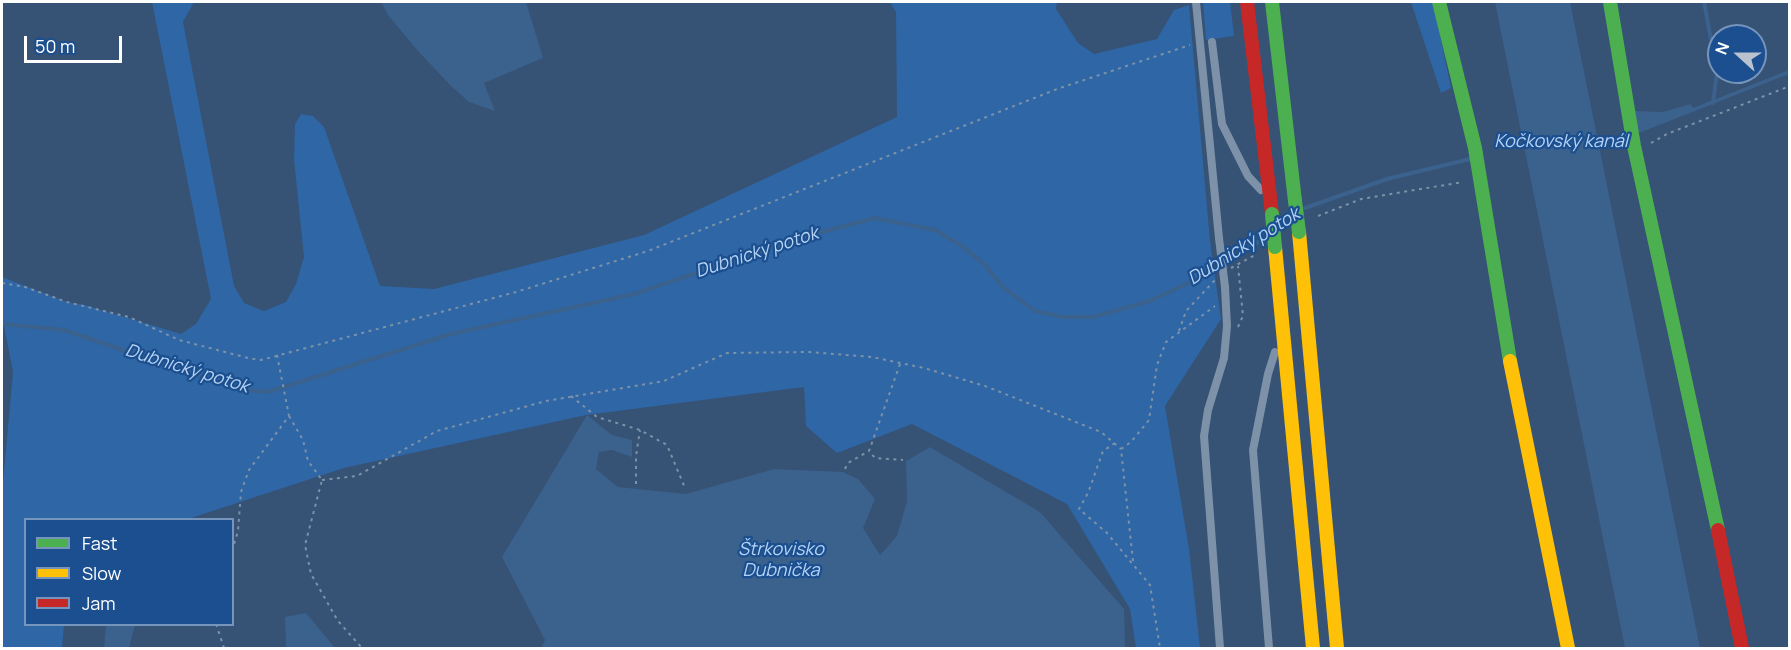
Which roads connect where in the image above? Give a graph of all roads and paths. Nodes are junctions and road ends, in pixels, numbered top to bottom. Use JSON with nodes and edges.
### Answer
{"nodes":[{"id":1,"x":1196,"y":2,"type":"edge"},
{"id":2,"x":1248,"y":2,"type":"edge"},
{"id":3,"x":1272,"y":2,"type":"edge"},
{"id":4,"x":1439,"y":2,"type":"edge"},
{"id":5,"x":1610,"y":2,"type":"edge"},
{"id":6,"x":1199,"y":42,"type":"junction"},
{"id":7,"x":1212,"y":42,"type":"dead end"},
{"id":8,"x":1790,"y":86,"type":"edge"},
{"id":9,"x":1635,"y":149,"type":"junction"},
{"id":10,"x":1271,"y":207,"type":"junction"},
{"id":11,"x":1238,"y":266,"type":"dead end"},
{"id":12,"x":2,"y":283,"type":"edge"},
{"id":13,"x":1226,"y":299,"type":"junction"},
{"id":14,"x":1284,"y":328,"type":"junction"},
{"id":15,"x":1226,"y":341,"type":"junction"},
{"id":16,"x":277,"y":355,"type":"junction"},
{"id":17,"x":900,"y":364,"type":"junction"},
{"id":18,"x":571,"y":396,"type":"junction"},
{"id":19,"x":289,"y":416,"type":"junction"},
{"id":20,"x":640,"y":430,"type":"junction"},
{"id":21,"x":1115,"y":443,"type":"junction"},
{"id":22,"x":1121,"y":449,"type":"junction"},
{"id":23,"x":869,"y":452,"type":"junction"},
{"id":24,"x":903,"y":460,"type":"dead end"},
{"id":25,"x":845,"y":469,"type":"dead end"},
{"id":26,"x":322,"y":480,"type":"junction"},
{"id":27,"x":636,"y":484,"type":"dead end"},
{"id":28,"x":686,"y":488,"type":"dead end"},
{"id":29,"x":234,"y":544,"type":"edge"},
{"id":30,"x":1133,"y":561,"type":"junction"},
{"id":31,"x":217,"y":626,"type":"edge"},
{"id":32,"x":224,"y":648,"type":"edge"},
{"id":33,"x":362,"y":648,"type":"edge"},
{"id":34,"x":1160,"y":648,"type":"edge"},
{"id":35,"x":1220,"y":648,"type":"edge"},
{"id":36,"x":1269,"y":648,"type":"edge"},
{"id":37,"x":1313,"y":648,"type":"edge"},
{"id":38,"x":1337,"y":648,"type":"edge"},
{"id":39,"x":1568,"y":648,"type":"edge"},
{"id":40,"x":1742,"y":648,"type":"edge"}],
"edges":[{"from":1,"to":6,"type":"lane"},
{"from":2,"to":10,"type":"main road"},
{"from":3,"to":38,"type":"main road","bridge":true},
{"from":4,"to":39,"type":"main road"},
{"from":5,"to":9,"type":"main road"},
{"from":6,"to":13,"type":"lane","bridge":true},
{"from":6,"to":16,"type":"path"},
{"from":7,"to":10,"type":"lane"},
{"from":8,"to":9,"type":"path"},
{"from":9,"to":40,"type":"main road"},
{"from":10,"to":14,"type":"main road","bridge":true},
{"from":11,"to":15,"type":"path"},
{"from":12,"to":16,"type":"path"},
{"from":13,"to":15,"type":"lane"},
{"from":13,"to":22,"type":"path"},
{"from":14,"to":36,"type":"lane"},
{"from":14,"to":37,"type":"main road"},
{"from":15,"to":35,"type":"lane"},
{"from":16,"to":19,"type":"path"},
{"from":17,"to":18,"type":"path"},
{"from":17,"to":21,"type":"path"},
{"from":17,"to":23,"type":"path"},
{"from":18,"to":20,"type":"path"},
{"from":18,"to":26,"type":"path"},
{"from":19,"to":26,"type":"path"},
{"from":19,"to":29,"type":"path"},
{"from":20,"to":27,"type":"path"},
{"from":20,"to":28,"type":"path"},
{"from":21,"to":22,"type":"path"},
{"from":21,"to":30,"type":"path"},
{"from":22,"to":30,"type":"path"},
{"from":23,"to":24,"type":"path"},
{"from":23,"to":25,"type":"path"},
{"from":26,"to":33,"type":"path"},
{"from":30,"to":34,"type":"path"},
{"from":31,"to":32,"type":"path"}]}
